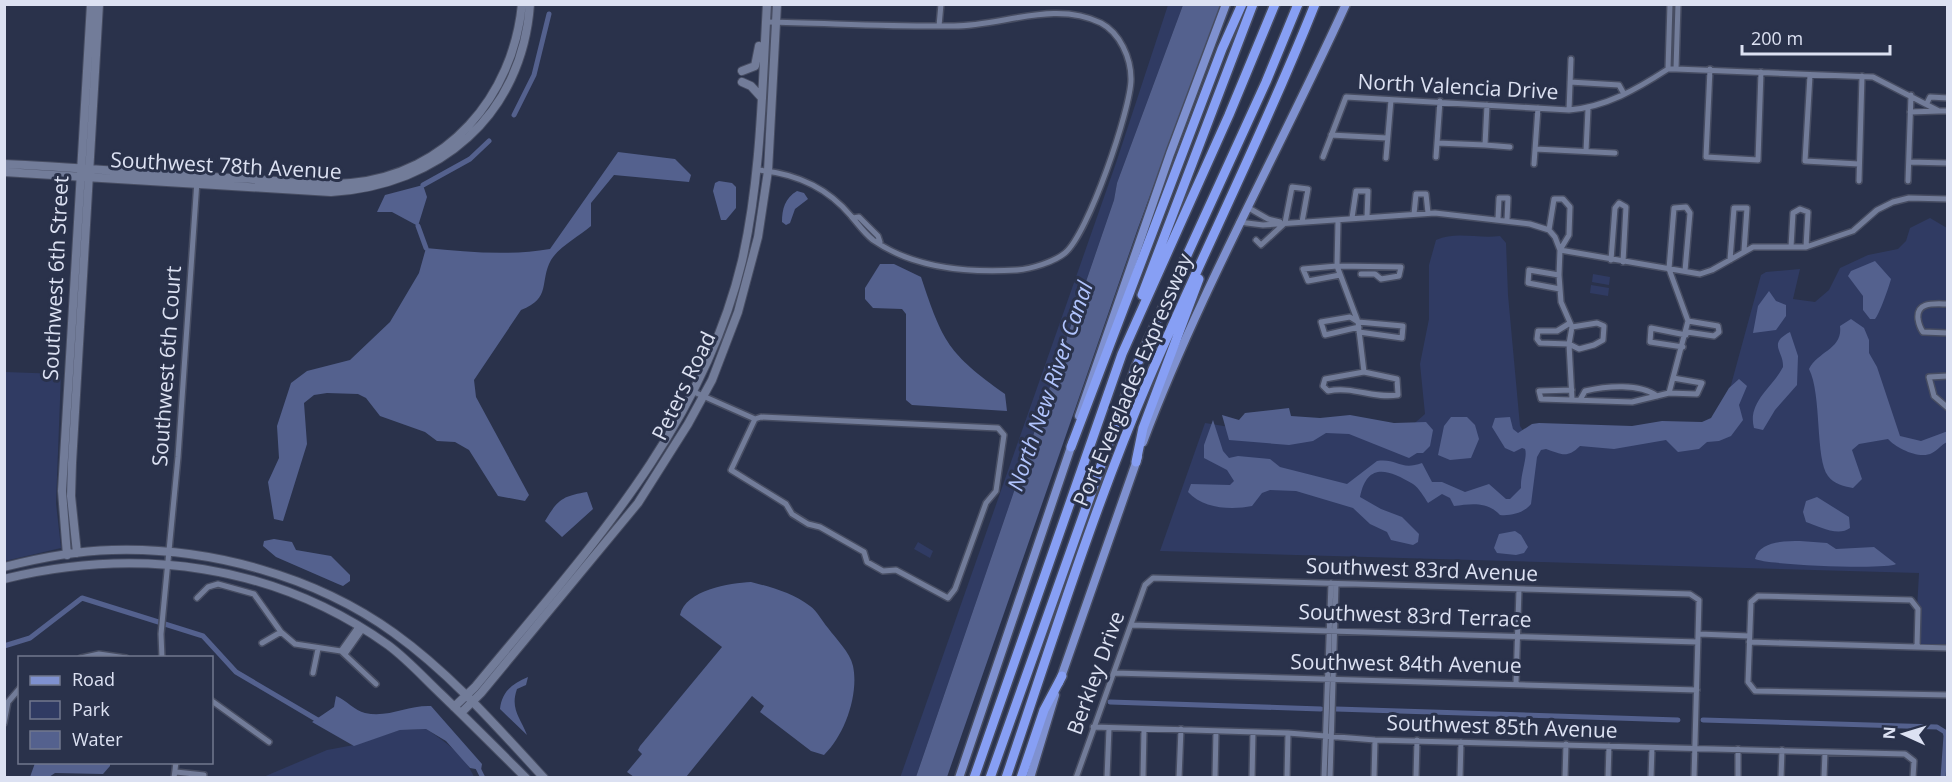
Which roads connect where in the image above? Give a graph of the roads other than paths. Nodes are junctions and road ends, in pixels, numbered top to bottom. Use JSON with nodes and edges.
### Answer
{"nodes":[{"id":1,"x":91,"y":4,"type":"edge"},
{"id":2,"x":99,"y":4,"type":"edge"},
{"id":3,"x":522,"y":4,"type":"edge"},
{"id":4,"x":530,"y":4,"type":"edge"},
{"id":5,"x":767,"y":4,"type":"edge"},
{"id":6,"x":777,"y":4,"type":"edge"},
{"id":7,"x":941,"y":4,"type":"edge"},
{"id":8,"x":1226,"y":4,"type":"edge"},
{"id":9,"x":1242,"y":4,"type":"edge"},
{"id":10,"x":1253,"y":4,"type":"edge"},
{"id":11,"x":1275,"y":4,"type":"edge"},
{"id":12,"x":1298,"y":4,"type":"edge"},
{"id":13,"x":1315,"y":4,"type":"edge"},
{"id":14,"x":1346,"y":4,"type":"edge"},
{"id":15,"x":1670,"y":4,"type":"edge"},
{"id":16,"x":1678,"y":4,"type":"edge"},
{"id":17,"x":776,"y":22,"type":"junction"},
{"id":18,"x":766,"y":25,"type":"junction"},
{"id":19,"x":939,"y":26,"type":"junction"},
{"id":20,"x":1571,"y":59,"type":"dead end"},
{"id":21,"x":1668,"y":69,"type":"junction"},
{"id":22,"x":1676,"y":69,"type":"junction"},
{"id":23,"x":1710,"y":69,"type":"junction"},
{"id":24,"x":742,"y":71,"type":"dead end"},
{"id":25,"x":1761,"y":72,"type":"junction"},
{"id":26,"x":1810,"y":75,"type":"junction"},
{"id":27,"x":1862,"y":76,"type":"junction"},
{"id":28,"x":742,"y":82,"type":"dead end"},
{"id":29,"x":1570,"y":82,"type":"junction"},
{"id":30,"x":1624,"y":94,"type":"junction"},
{"id":31,"x":1911,"y":95,"type":"junction"},
{"id":32,"x":761,"y":98,"type":"junction"},
{"id":33,"x":1947,"y":98,"type":"edge"},
{"id":34,"x":1391,"y":100,"type":"junction"},
{"id":35,"x":1440,"y":102,"type":"junction"},
{"id":36,"x":1927,"y":103,"type":"junction"},
{"id":37,"x":1488,"y":105,"type":"junction"},
{"id":38,"x":1538,"y":108,"type":"junction"},
{"id":39,"x":1588,"y":109,"type":"junction"},
{"id":40,"x":1569,"y":110,"type":"junction"},
{"id":41,"x":1939,"y":111,"type":"junction"},
{"id":42,"x":1947,"y":111,"type":"edge"},
{"id":43,"x":1910,"y":112,"type":"junction"},
{"id":44,"x":1331,"y":135,"type":"junction"},
{"id":45,"x":1387,"y":138,"type":"junction"},
{"id":46,"x":1437,"y":143,"type":"junction"},
{"id":47,"x":1485,"y":145,"type":"junction"},
{"id":48,"x":1509,"y":147,"type":"dead end"},
{"id":49,"x":1535,"y":149,"type":"junction"},
{"id":50,"x":1586,"y":151,"type":"junction"},
{"id":51,"x":1615,"y":153,"type":"dead end"},
{"id":52,"x":1323,"y":157,"type":"dead end"},
{"id":53,"x":1436,"y":158,"type":"dead end"},
{"id":54,"x":1386,"y":159,"type":"dead end"},
{"id":55,"x":1909,"y":162,"type":"junction"},
{"id":56,"x":1947,"y":163,"type":"edge"},
{"id":57,"x":4,"y":164,"type":"edge"},
{"id":58,"x":1534,"y":164,"type":"dead end"},
{"id":59,"x":1859,"y":164,"type":"junction"},
{"id":60,"x":757,"y":170,"type":"junction"},
{"id":61,"x":768,"y":171,"type":"junction"},
{"id":62,"x":4,"y":172,"type":"edge"},
{"id":63,"x":85,"y":172,"type":"junction"},
{"id":64,"x":197,"y":180,"type":"junction"},
{"id":65,"x":1859,"y":180,"type":"dead end"},
{"id":66,"x":1908,"y":181,"type":"dead end"},
{"id":67,"x":315,"y":183,"type":"junction"},
{"id":68,"x":326,"y":184,"type":"junction"},
{"id":69,"x":301,"y":190,"type":"junction"},
{"id":70,"x":310,"y":190,"type":"junction"},
{"id":71,"x":1947,"y":199,"type":"edge"},
{"id":72,"x":1247,"y":207,"type":"junction"},
{"id":73,"x":1428,"y":213,"type":"junction"},
{"id":74,"x":1414,"y":214,"type":"junction"},
{"id":75,"x":1368,"y":217,"type":"junction"},
{"id":76,"x":1222,"y":218,"type":"junction"},
{"id":77,"x":1352,"y":218,"type":"junction"},
{"id":78,"x":1498,"y":219,"type":"junction"},
{"id":79,"x":1338,"y":220,"type":"junction"},
{"id":80,"x":1507,"y":220,"type":"junction"},
{"id":81,"x":1239,"y":222,"type":"junction"},
{"id":82,"x":1302,"y":222,"type":"junction"},
{"id":83,"x":1285,"y":223,"type":"junction"},
{"id":84,"x":1549,"y":230,"type":"junction"},
{"id":85,"x":1256,"y":240,"type":"dead end"},
{"id":86,"x":1791,"y":247,"type":"junction"},
{"id":87,"x":1806,"y":247,"type":"junction"},
{"id":88,"x":1560,"y":250,"type":"junction"},
{"id":89,"x":1743,"y":251,"type":"junction"},
{"id":90,"x":1611,"y":260,"type":"junction"},
{"id":91,"x":1730,"y":260,"type":"junction"},
{"id":92,"x":1623,"y":262,"type":"junction"},
{"id":93,"x":1337,"y":266,"type":"junction"},
{"id":94,"x":1669,"y":268,"type":"junction"},
{"id":95,"x":1685,"y":271,"type":"junction"},
{"id":96,"x":1341,"y":274,"type":"junction"},
{"id":97,"x":1360,"y":274,"type":"dead end"},
{"id":98,"x":1559,"y":275,"type":"junction"},
{"id":99,"x":1560,"y":289,"type":"junction"},
{"id":100,"x":1947,"y":304,"type":"edge"},
{"id":101,"x":1688,"y":321,"type":"junction"},
{"id":102,"x":1571,"y":325,"type":"junction"},
{"id":103,"x":1359,"y":327,"type":"junction"},
{"id":104,"x":1686,"y":333,"type":"junction"},
{"id":105,"x":1947,"y":333,"type":"edge"},
{"id":106,"x":1569,"y":344,"type":"junction"},
{"id":107,"x":1683,"y":347,"type":"junction"},
{"id":108,"x":1122,"y":354,"type":"junction"},
{"id":109,"x":1364,"y":372,"type":"junction"},
{"id":110,"x":1947,"y":376,"type":"edge"},
{"id":111,"x":1673,"y":378,"type":"junction"},
{"id":112,"x":1572,"y":390,"type":"junction"},
{"id":113,"x":694,"y":392,"type":"junction"},
{"id":114,"x":1669,"y":393,"type":"junction"},
{"id":115,"x":704,"y":396,"type":"junction"},
{"id":116,"x":1657,"y":396,"type":"junction"},
{"id":117,"x":1572,"y":399,"type":"junction"},
{"id":118,"x":1580,"y":400,"type":"junction"},
{"id":119,"x":1947,"y":408,"type":"edge"},
{"id":120,"x":755,"y":419,"type":"junction"},
{"id":121,"x":1071,"y":447,"type":"junction"},
{"id":122,"x":1136,"y":462,"type":"junction"},
{"id":123,"x":77,"y":553,"type":"junction"},
{"id":124,"x":67,"y":555,"type":"junction"},
{"id":125,"x":167,"y":558,"type":"junction"},
{"id":126,"x":4,"y":567,"type":"edge"},
{"id":127,"x":4,"y":579,"type":"edge"},
{"id":128,"x":1148,"y":580,"type":"joint"},
{"id":129,"x":1334,"y":583,"type":"junction"},
{"id":130,"x":1519,"y":589,"type":"junction"},
{"id":131,"x":197,"y":598,"type":"dead end"},
{"id":132,"x":325,"y":608,"type":"junction"},
{"id":133,"x":354,"y":608,"type":"junction"},
{"id":134,"x":1131,"y":625,"type":"junction"},
{"id":135,"x":360,"y":629,"type":"junction"},
{"id":136,"x":1332,"y":630,"type":"junction"},
{"id":137,"x":281,"y":632,"type":"junction"},
{"id":138,"x":1699,"y":634,"type":"junction"},
{"id":139,"x":1517,"y":636,"type":"junction"},
{"id":140,"x":1749,"y":639,"type":"junction"},
{"id":141,"x":1698,"y":642,"type":"junction"},
{"id":142,"x":262,"y":643,"type":"dead end"},
{"id":143,"x":1917,"y":647,"type":"junction"},
{"id":144,"x":1947,"y":648,"type":"edge"},
{"id":145,"x":318,"y":649,"type":"junction"},
{"id":146,"x":343,"y":653,"type":"junction"},
{"id":147,"x":87,"y":656,"type":"edge"},
{"id":148,"x":117,"y":656,"type":"edge"},
{"id":149,"x":162,"y":656,"type":"edge"},
{"id":150,"x":313,"y":673,"type":"dead end"},
{"id":151,"x":1114,"y":673,"type":"junction"},
{"id":152,"x":1062,"y":676,"type":"junction"},
{"id":153,"x":1331,"y":679,"type":"junction"},
{"id":154,"x":1516,"y":683,"type":"junction"},
{"id":155,"x":376,"y":684,"type":"dead end"},
{"id":156,"x":18,"y":690,"type":"edge"},
{"id":157,"x":1697,"y":690,"type":"junction"},
{"id":158,"x":1947,"y":695,"type":"edge"},
{"id":159,"x":470,"y":699,"type":"junction"},
{"id":160,"x":6,"y":701,"type":"edge"},
{"id":161,"x":213,"y":702,"type":"edge"},
{"id":162,"x":454,"y":707,"type":"junction"},
{"id":163,"x":461,"y":713,"type":"junction"},
{"id":164,"x":4,"y":723,"type":"edge"},
{"id":165,"x":1093,"y":727,"type":"junction"},
{"id":166,"x":1109,"y":728,"type":"junction"},
{"id":167,"x":1144,"y":729,"type":"junction"},
{"id":168,"x":1180,"y":729,"type":"junction"},
{"id":169,"x":1216,"y":730,"type":"junction"},
{"id":170,"x":1253,"y":732,"type":"junction"},
{"id":171,"x":1288,"y":733,"type":"junction"},
{"id":172,"x":1329,"y":735,"type":"junction"},
{"id":173,"x":1375,"y":740,"type":"junction"},
{"id":174,"x":1417,"y":740,"type":"junction"},
{"id":175,"x":269,"y":742,"type":"dead end"},
{"id":176,"x":1461,"y":742,"type":"junction"},
{"id":177,"x":1566,"y":744,"type":"junction"},
{"id":178,"x":1609,"y":746,"type":"junction"},
{"id":179,"x":1652,"y":748,"type":"junction"},
{"id":180,"x":1695,"y":749,"type":"junction"},
{"id":181,"x":1738,"y":749,"type":"junction"},
{"id":182,"x":1782,"y":750,"type":"junction"},
{"id":183,"x":1825,"y":752,"type":"junction"},
{"id":184,"x":175,"y":775,"type":"edge"},
{"id":185,"x":204,"y":775,"type":"dead end"},
{"id":186,"x":526,"y":777,"type":"edge"},
{"id":187,"x":544,"y":777,"type":"edge"},
{"id":188,"x":959,"y":777,"type":"edge"},
{"id":189,"x":974,"y":777,"type":"edge"},
{"id":190,"x":990,"y":777,"type":"edge"},
{"id":191,"x":1006,"y":777,"type":"edge"},
{"id":192,"x":1021,"y":777,"type":"edge"},
{"id":193,"x":1029,"y":777,"type":"edge"},
{"id":194,"x":1076,"y":777,"type":"edge"},
{"id":195,"x":1107,"y":777,"type":"edge"},
{"id":196,"x":1143,"y":777,"type":"edge"},
{"id":197,"x":1179,"y":777,"type":"edge"},
{"id":198,"x":1215,"y":777,"type":"edge"},
{"id":199,"x":1252,"y":777,"type":"edge"},
{"id":200,"x":1287,"y":777,"type":"edge"},
{"id":201,"x":1324,"y":777,"type":"edge"},
{"id":202,"x":1330,"y":777,"type":"edge"},
{"id":203,"x":1374,"y":777,"type":"edge"},
{"id":204,"x":1416,"y":777,"type":"edge"},
{"id":205,"x":1460,"y":777,"type":"edge"},
{"id":206,"x":1565,"y":777,"type":"edge"},
{"id":207,"x":1608,"y":777,"type":"edge"},
{"id":208,"x":1651,"y":777,"type":"edge"},
{"id":209,"x":1694,"y":777,"type":"edge"},
{"id":210,"x":1738,"y":777,"type":"edge"},
{"id":211,"x":1781,"y":777,"type":"edge"},
{"id":212,"x":1824,"y":777,"type":"edge"},
{"id":213,"x":1913,"y":777,"type":"edge"}],
"edges":[{"from":1,"to":63,"type":"main road","name":"Southwest 6th Street"},
{"from":2,"to":63,"type":"main road","name":"Southwest 6th Street"},
{"from":3,"to":68,"type":"main road","name":"Southwest 78th Avenue"},
{"from":4,"to":70,"type":"main road","name":"Southwest 78th Avenue"},
{"from":5,"to":18,"type":"main road","name":"Peters Road"},
{"from":6,"to":17,"type":"main road","name":"Peters Road"},
{"from":7,"to":19,"type":"street"},
{"from":8,"to":121,"type":"main road"},
{"from":9,"to":121,"type":"highway"},
{"from":10,"to":108,"type":"highway"},
{"from":11,"to":108,"type":"highway","name":"Port Everglades Expressway"},
{"from":12,"to":190,"type":"highway"},
{"from":13,"to":76,"type":"highway","name":"Port Everglades Expressway"},
{"from":14,"to":72,"type":"main road"},
{"from":15,"to":21,"type":"street"},
{"from":16,"to":22,"type":"street"},
{"from":17,"to":18,"type":"street"},
{"from":17,"to":19,"type":"street"},
{"from":17,"to":61,"type":"main road","name":"Peters Road"},
{"from":18,"to":24,"type":"main road"},
{"from":18,"to":32,"type":"main road","name":"Peters Road"},
{"from":19,"to":61,"type":"street"},
{"from":20,"to":29,"type":"street","name":"North Valencia Drive"},
{"from":21,"to":22,"type":"street","name":"North Valencia Drive"},
{"from":21,"to":30,"type":"street","name":"North Valencia Drive"},
{"from":22,"to":23,"type":"street","name":"North Valencia Drive"},
{"from":23,"to":25,"type":"street","name":"North Valencia Drive"},
{"from":23,"to":25,"type":"street"},
{"from":25,"to":26,"type":"street","name":"North Valencia Drive"},
{"from":26,"to":27,"type":"street","name":"North Valencia Drive"},
{"from":26,"to":59,"type":"street"},
{"from":27,"to":31,"type":"street","name":"North Valencia Drive"},
{"from":27,"to":59,"type":"street"},
{"from":28,"to":32,"type":"main road"},
{"from":29,"to":30,"type":"street","name":"North Valencia Drive"},
{"from":29,"to":40,"type":"street","name":"North Valencia Drive"},
{"from":30,"to":39,"type":"street","name":"North Valencia Drive"},
{"from":31,"to":36,"type":"street","name":"North Valencia Drive"},
{"from":31,"to":43,"type":"street"},
{"from":32,"to":60,"type":"main road","name":"Peters Road"},
{"from":33,"to":36,"type":"street"},
{"from":34,"to":35,"type":"street","name":"North Valencia Drive"},
{"from":34,"to":44,"type":"street","name":"North Valencia Drive"},
{"from":34,"to":45,"type":"street"},
{"from":35,"to":37,"type":"street","name":"North Valencia Drive"},
{"from":35,"to":46,"type":"street"},
{"from":36,"to":41,"type":"street","name":"North Valencia Drive"},
{"from":37,"to":38,"type":"street","name":"North Valencia Drive"},
{"from":37,"to":47,"type":"street"},
{"from":38,"to":40,"type":"street","name":"North Valencia Drive"},
{"from":38,"to":49,"type":"street"},
{"from":39,"to":40,"type":"street","name":"North Valencia Drive"},
{"from":39,"to":50,"type":"street"},
{"from":41,"to":42,"type":"street"},
{"from":41,"to":43,"type":"street"},
{"from":43,"to":55,"type":"street"},
{"from":44,"to":45,"type":"street"},
{"from":44,"to":52,"type":"street"},
{"from":45,"to":54,"type":"street"},
{"from":46,"to":47,"type":"street"},
{"from":46,"to":53,"type":"street"},
{"from":47,"to":48,"type":"street"},
{"from":49,"to":50,"type":"street"},
{"from":49,"to":58,"type":"street"},
{"from":50,"to":51,"type":"street"},
{"from":55,"to":56,"type":"street"},
{"from":55,"to":66,"type":"street"},
{"from":57,"to":63,"type":"main road","name":"Southwest 78th Avenue"},
{"from":59,"to":65,"type":"street"},
{"from":60,"to":61,"type":"street"},
{"from":60,"to":113,"type":"main road","name":"Peters Road"},
{"from":61,"to":115,"type":"main road","name":"Peters Road"},
{"from":62,"to":63,"type":"main road","name":"Southwest 78th Avenue"},
{"from":63,"to":64,"type":"main road","name":"Southwest 78th Avenue"},
{"from":63,"to":123,"type":"main road","name":"Southwest 6th Street"},
{"from":63,"to":124,"type":"main road","name":"Southwest 6th Street"},
{"from":64,"to":67,"type":"main road","name":"Southwest 78th Avenue"},
{"from":64,"to":69,"type":"main road","name":"Southwest 78th Avenue"},
{"from":64,"to":125,"type":"street","name":"Southwest 6th Court"},
{"from":67,"to":68,"type":"main road","name":"Southwest 78th Avenue"},
{"from":67,"to":69,"type":"main road"},
{"from":68,"to":70,"type":"main road"},
{"from":69,"to":70,"type":"main road","name":"Southwest 78th Avenue"},
{"from":71,"to":87,"type":"street"},
{"from":72,"to":81,"type":"main road"},
{"from":72,"to":83,"type":"street"},
{"from":73,"to":74,"type":"street"},
{"from":73,"to":74,"type":"street"},
{"from":73,"to":78,"type":"street"},
{"from":74,"to":75,"type":"street"},
{"from":75,"to":77,"type":"street"},
{"from":75,"to":77,"type":"street"},
{"from":76,"to":122,"type":"highway"},
{"from":76,"to":191,"type":"highway","name":"Port Everglades Expressway"},
{"from":77,"to":79,"type":"street"},
{"from":78,"to":80,"type":"street"},
{"from":78,"to":80,"type":"street"},
{"from":79,"to":82,"type":"street"},
{"from":79,"to":93,"type":"street"},
{"from":80,"to":84,"type":"street"},
{"from":81,"to":83,"type":"street"},
{"from":81,"to":122,"type":"main road"},
{"from":82,"to":83,"type":"street"},
{"from":82,"to":83,"type":"street"},
{"from":83,"to":85,"type":"street"},
{"from":84,"to":88,"type":"street"},
{"from":84,"to":88,"type":"street"},
{"from":86,"to":87,"type":"street"},
{"from":86,"to":87,"type":"street"},
{"from":86,"to":89,"type":"street"},
{"from":88,"to":90,"type":"street"},
{"from":88,"to":98,"type":"street"},
{"from":89,"to":91,"type":"street"},
{"from":89,"to":91,"type":"street"},
{"from":90,"to":92,"type":"street"},
{"from":90,"to":92,"type":"street"},
{"from":91,"to":95,"type":"street"},
{"from":92,"to":94,"type":"street"},
{"from":93,"to":96,"type":"street"},
{"from":93,"to":96,"type":"street"},
{"from":93,"to":97,"type":"street"},
{"from":94,"to":95,"type":"street"},
{"from":94,"to":95,"type":"street"},
{"from":94,"to":101,"type":"street"},
{"from":96,"to":103,"type":"street"},
{"from":98,"to":99,"type":"street"},
{"from":98,"to":99,"type":"street"},
{"from":99,"to":102,"type":"street"},
{"from":100,"to":105,"type":"street"},
{"from":101,"to":104,"type":"street"},
{"from":101,"to":104,"type":"street"},
{"from":102,"to":106,"type":"street"},
{"from":102,"to":106,"type":"street"},
{"from":102,"to":106,"type":"street"},
{"from":103,"to":103,"type":"street"},
{"from":103,"to":103,"type":"street"},
{"from":103,"to":109,"type":"street"},
{"from":104,"to":107,"type":"street"},
{"from":104,"to":107,"type":"street"},
{"from":106,"to":112,"type":"street"},
{"from":107,"to":111,"type":"street"},
{"from":108,"to":189,"type":"highway","name":"Port Everglades Expressway"},
{"from":109,"to":109,"type":"street"},
{"from":110,"to":119,"type":"street"},
{"from":111,"to":114,"type":"street"},
{"from":111,"to":114,"type":"street"},
{"from":112,"to":117,"type":"street"},
{"from":112,"to":117,"type":"street"},
{"from":113,"to":115,"type":"street"},
{"from":113,"to":159,"type":"main road","name":"Peters Road"},
{"from":114,"to":116,"type":"street"},
{"from":115,"to":120,"type":"street"},
{"from":115,"to":159,"type":"main road","name":"Peters Road"},
{"from":116,"to":118,"type":"street"},
{"from":116,"to":118,"type":"street"},
{"from":117,"to":118,"type":"street"},
{"from":120,"to":120,"type":"street"},
{"from":121,"to":188,"type":"main road"},
{"from":122,"to":152,"type":"main road"},
{"from":123,"to":124,"type":"main road"},
{"from":123,"to":125,"type":"main road"},
{"from":124,"to":126,"type":"main road"},
{"from":125,"to":127,"type":"main road"},
{"from":125,"to":132,"type":"main road"},
{"from":125,"to":133,"type":"main road"},
{"from":125,"to":149,"type":"street","name":"Southwest 6th Court"},
{"from":128,"to":129,"type":"street","name":"Southwest 83rd Avenue"},
{"from":128,"to":134,"type":"street","name":"Berkley Drive"},
{"from":129,"to":130,"type":"street","name":"Southwest 83rd Avenue"},
{"from":129,"to":136,"type":"street"},
{"from":130,"to":138,"type":"street","name":"Southwest 83rd Avenue"},
{"from":130,"to":139,"type":"street"},
{"from":131,"to":137,"type":"street"},
{"from":132,"to":133,"type":"main road"},
{"from":132,"to":135,"type":"main road"},
{"from":133,"to":159,"type":"main road"},
{"from":134,"to":136,"type":"street","name":"Southwest 83rd Terrace"},
{"from":134,"to":151,"type":"street","name":"Berkley Drive"},
{"from":135,"to":146,"type":"street"},
{"from":135,"to":162,"type":"main road"},
{"from":136,"to":139,"type":"street","name":"Southwest 83rd Terrace"},
{"from":136,"to":153,"type":"street"},
{"from":137,"to":142,"type":"street"},
{"from":137,"to":145,"type":"street"},
{"from":138,"to":140,"type":"street"},
{"from":138,"to":141,"type":"street"},
{"from":139,"to":141,"type":"street","name":"Southwest 83rd Terrace"},
{"from":139,"to":154,"type":"street"},
{"from":140,"to":143,"type":"street"},
{"from":140,"to":143,"type":"street"},
{"from":140,"to":158,"type":"street"},
{"from":141,"to":157,"type":"street"},
{"from":143,"to":144,"type":"street"},
{"from":145,"to":146,"type":"street"},
{"from":145,"to":150,"type":"street"},
{"from":146,"to":155,"type":"street"},
{"from":147,"to":148,"type":"street"},
{"from":151,"to":153,"type":"street","name":"Southwest 84th Avenue"},
{"from":151,"to":165,"type":"street","name":"Berkley Drive"},
{"from":152,"to":192,"type":"highway"},
{"from":152,"to":193,"type":"main road"},
{"from":153,"to":154,"type":"street","name":"Southwest 84th Avenue"},
{"from":153,"to":172,"type":"street"},
{"from":154,"to":157,"type":"street","name":"Southwest 84th Avenue"},
{"from":156,"to":160,"type":"street"},
{"from":157,"to":180,"type":"street"},
{"from":159,"to":162,"type":"main road","name":"Peters Road"},
{"from":159,"to":163,"type":"main road","name":"Peters Road"},
{"from":159,"to":187,"type":"main road"},
{"from":160,"to":164,"type":"street"},
{"from":161,"to":175,"type":"street"},
{"from":162,"to":163,"type":"main road"},
{"from":163,"to":186,"type":"main road"},
{"from":165,"to":166,"type":"street","name":"Southwest 85th Avenue"},
{"from":165,"to":194,"type":"street","name":"Berkley Drive"},
{"from":166,"to":167,"type":"street","name":"Southwest 85th Avenue"},
{"from":166,"to":195,"type":"street"},
{"from":167,"to":168,"type":"street","name":"Southwest 85th Avenue"},
{"from":167,"to":196,"type":"street"},
{"from":168,"to":169,"type":"street","name":"Southwest 85th Avenue"},
{"from":168,"to":197,"type":"street"},
{"from":169,"to":170,"type":"street","name":"Southwest 85th Avenue"},
{"from":169,"to":198,"type":"street"},
{"from":170,"to":171,"type":"street","name":"Southwest 85th Avenue"},
{"from":170,"to":199,"type":"street"},
{"from":171,"to":172,"type":"street","name":"Southwest 85th Avenue"},
{"from":171,"to":200,"type":"street"},
{"from":172,"to":173,"type":"street","name":"Southwest 85th Avenue"},
{"from":172,"to":201,"type":"street"},
{"from":172,"to":202,"type":"street"},
{"from":173,"to":174,"type":"street","name":"Southwest 85th Avenue"},
{"from":173,"to":203,"type":"street"},
{"from":174,"to":176,"type":"street","name":"Southwest 85th Avenue"},
{"from":174,"to":204,"type":"street"},
{"from":176,"to":177,"type":"street","name":"Southwest 85th Avenue"},
{"from":176,"to":205,"type":"street"},
{"from":177,"to":178,"type":"street","name":"Southwest 85th Avenue"},
{"from":177,"to":206,"type":"street"},
{"from":178,"to":179,"type":"street","name":"Southwest 85th Avenue"},
{"from":178,"to":207,"type":"street"},
{"from":179,"to":180,"type":"street","name":"Southwest 85th Avenue"},
{"from":179,"to":208,"type":"street"},
{"from":180,"to":181,"type":"street","name":"Southwest 85th Avenue"},
{"from":180,"to":209,"type":"street"},
{"from":181,"to":182,"type":"street","name":"Southwest 85th Avenue"},
{"from":181,"to":210,"type":"street"},
{"from":182,"to":183,"type":"street","name":"Southwest 85th Avenue"},
{"from":182,"to":211,"type":"street"},
{"from":183,"to":212,"type":"street"},
{"from":183,"to":213,"type":"street","name":"Southwest 85th Avenue"},
{"from":184,"to":185,"type":"street"}]}
